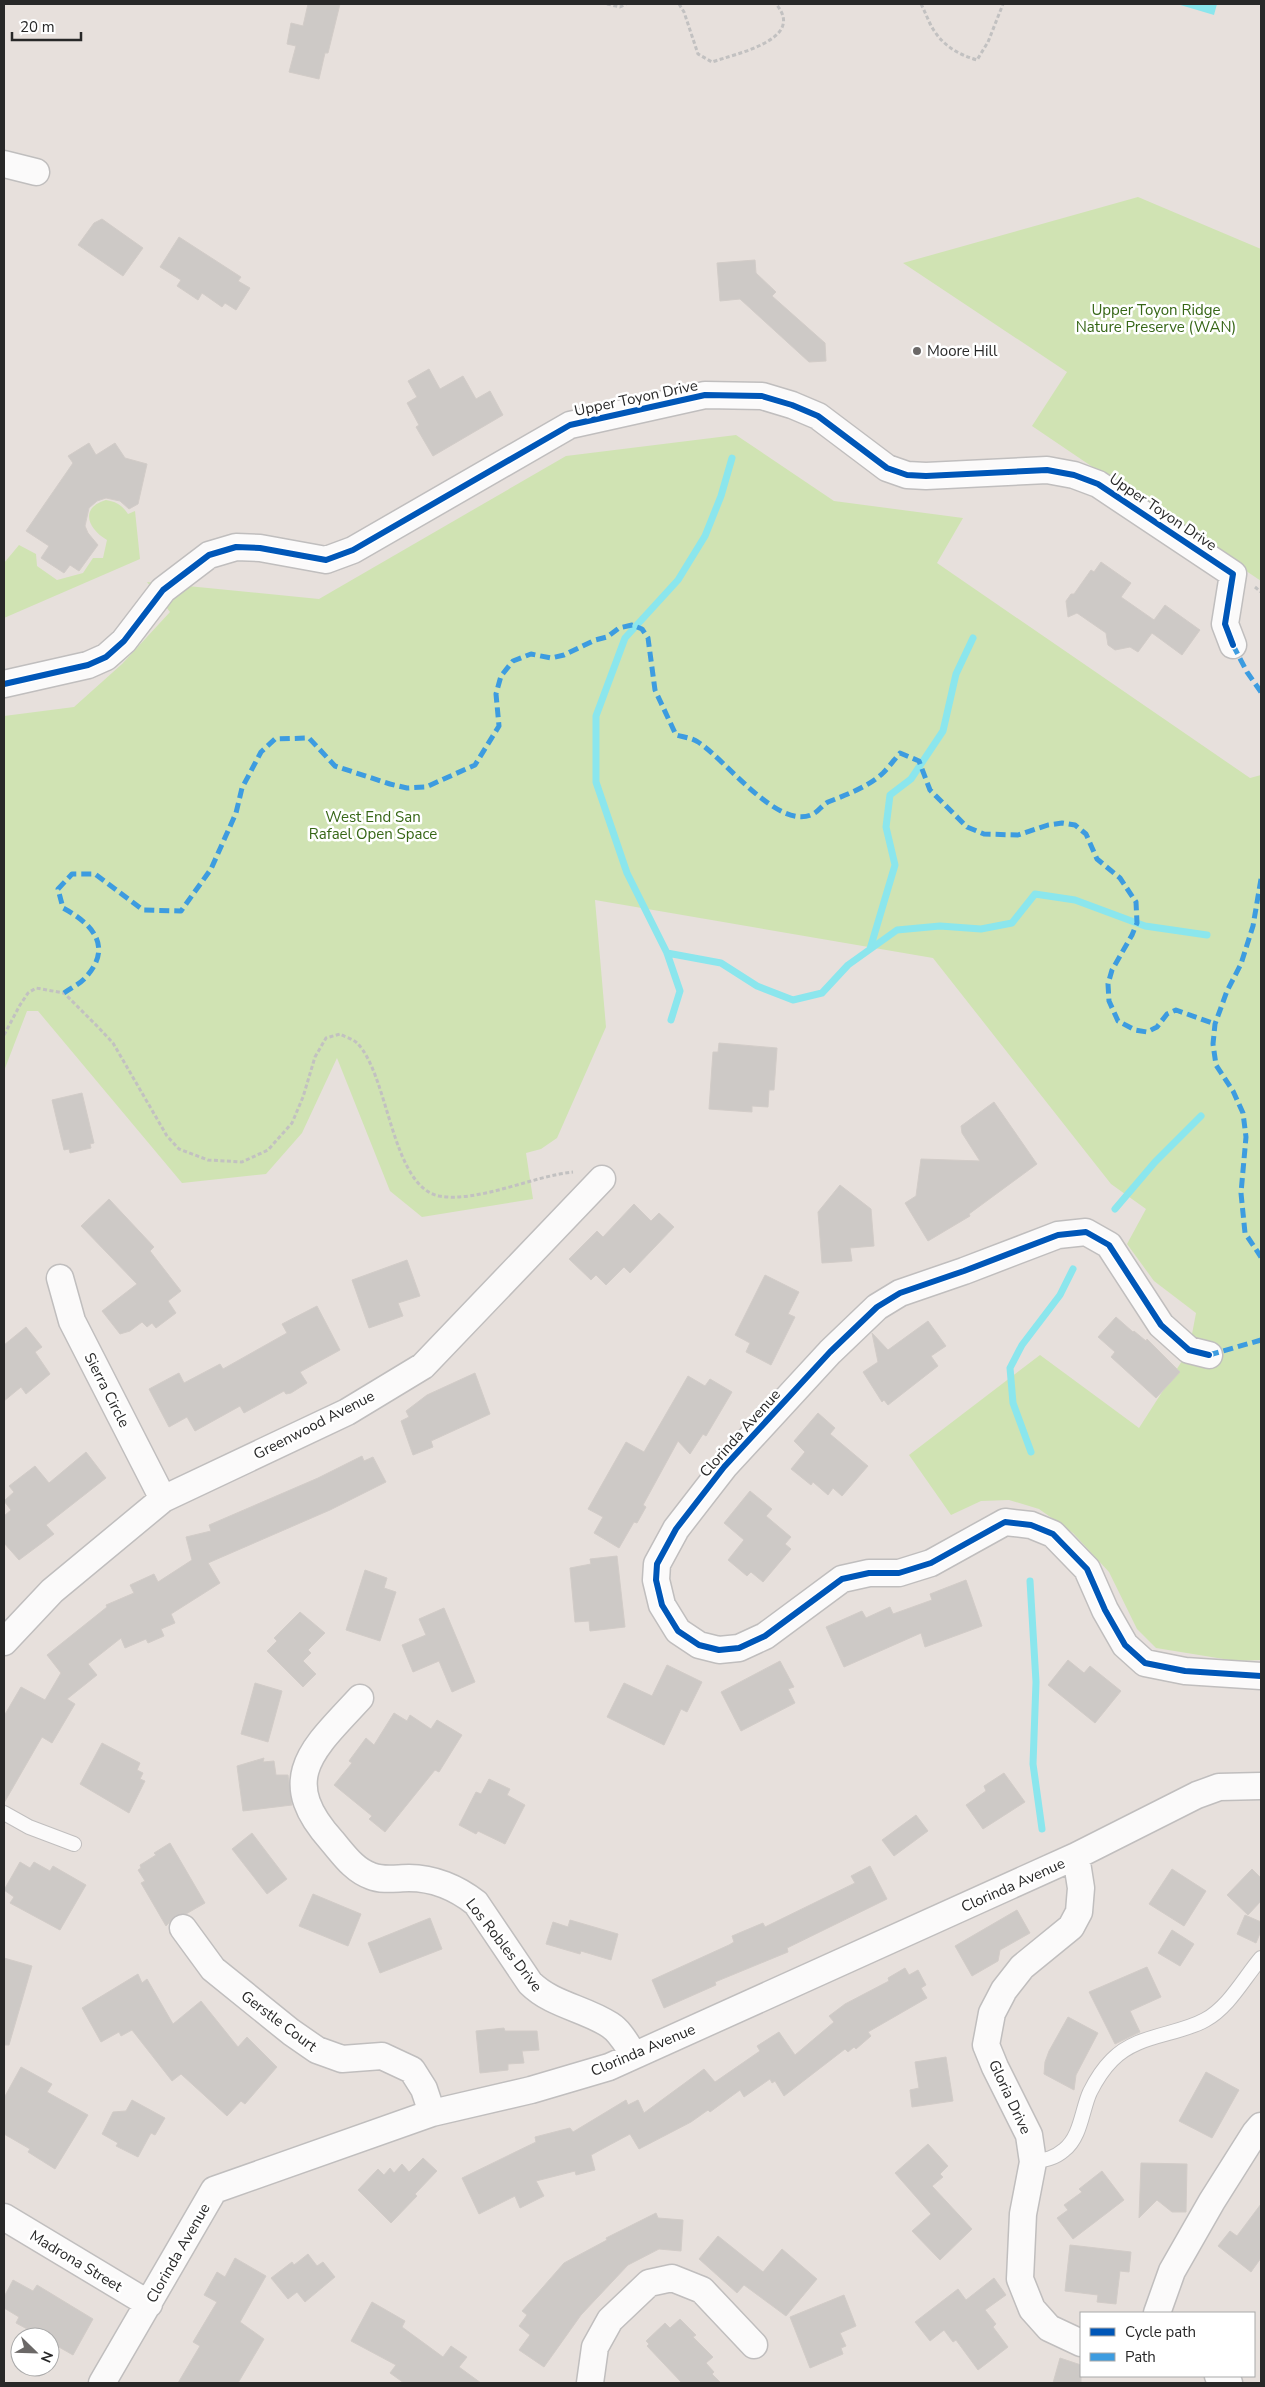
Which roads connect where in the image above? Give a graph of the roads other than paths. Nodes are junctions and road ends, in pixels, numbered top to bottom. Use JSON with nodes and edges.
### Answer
{"nodes":[{"id":1,"x":4,"y":164,"type":"edge"},
{"id":2,"x":36,"y":172,"type":"dead end"},
{"id":3,"x":1233,"y":645,"type":"dead end"},
{"id":4,"x":4,"y":684,"type":"edge"},
{"id":5,"x":602,"y":1179,"type":"road end"},
{"id":6,"x":60,"y":1278,"type":"dead end"},
{"id":7,"x":1209,"y":1355,"type":"dead end"},
{"id":8,"x":163,"y":1499,"type":"junction"},
{"id":9,"x":4,"y":1642,"type":"edge"},
{"id":10,"x":1261,"y":1676,"type":"edge"},
{"id":11,"x":360,"y":1698,"type":"dead end"},
{"id":12,"x":1261,"y":1786,"type":"edge"},
{"id":13,"x":4,"y":1813,"type":"edge"},
{"id":14,"x":74,"y":1844,"type":"dead end"},
{"id":15,"x":1076,"y":1856,"type":"junction"},
{"id":16,"x":183,"y":1928,"type":"dead end"},
{"id":17,"x":1261,"y":1958,"type":"edge"},
{"id":18,"x":634,"y":2055,"type":"junction"},
{"id":19,"x":432,"y":2113,"type":"junction"},
{"id":20,"x":1261,"y":2126,"type":"edge"},
{"id":21,"x":1033,"y":2162,"type":"junction"},
{"id":22,"x":4,"y":2217,"type":"edge"},
{"id":23,"x":149,"y":2304,"type":"junction"},
{"id":24,"x":1157,"y":2312,"type":"edge"},
{"id":25,"x":1080,"y":2343,"type":"edge"},
{"id":26,"x":754,"y":2344,"type":"dead end"},
{"id":27,"x":102,"y":2383,"type":"edge"},
{"id":28,"x":590,"y":2383,"type":"edge"}],
"edges":[{"from":1,"to":2,"type":"street"},
{"from":3,"to":4,"type":"street","name":"Upper Toyon Drive"},
{"from":5,"to":8,"type":"street","name":"Greenwood Avenue"},
{"from":6,"to":8,"type":"street","name":"Sierra Circle"},
{"from":7,"to":10,"type":"street","name":"Clorinda Avenue"},
{"from":8,"to":9,"type":"street","name":"Greenwood Avenue"},
{"from":11,"to":18,"type":"street","name":"Los Robles Drive"},
{"from":12,"to":15,"type":"street","name":"Clorinda Avenue"},
{"from":13,"to":14,"type":"lane"},
{"from":15,"to":18,"type":"street","name":"Clorinda Avenue"},
{"from":15,"to":21,"type":"street","name":"Gloria Drive"},
{"from":16,"to":19,"type":"street","name":"Gerstle Court"},
{"from":17,"to":21,"type":"lane"},
{"from":18,"to":19,"type":"street","name":"Clorinda Avenue"},
{"from":19,"to":23,"type":"street","name":"Clorinda Avenue"},
{"from":20,"to":24,"type":"street"},
{"from":21,"to":25,"type":"street","name":"Gloria Drive"},
{"from":22,"to":23,"type":"street","name":"Madrona Street"},
{"from":23,"to":27,"type":"street","name":"Clorinda Avenue"},
{"from":26,"to":28,"type":"street"}]}
